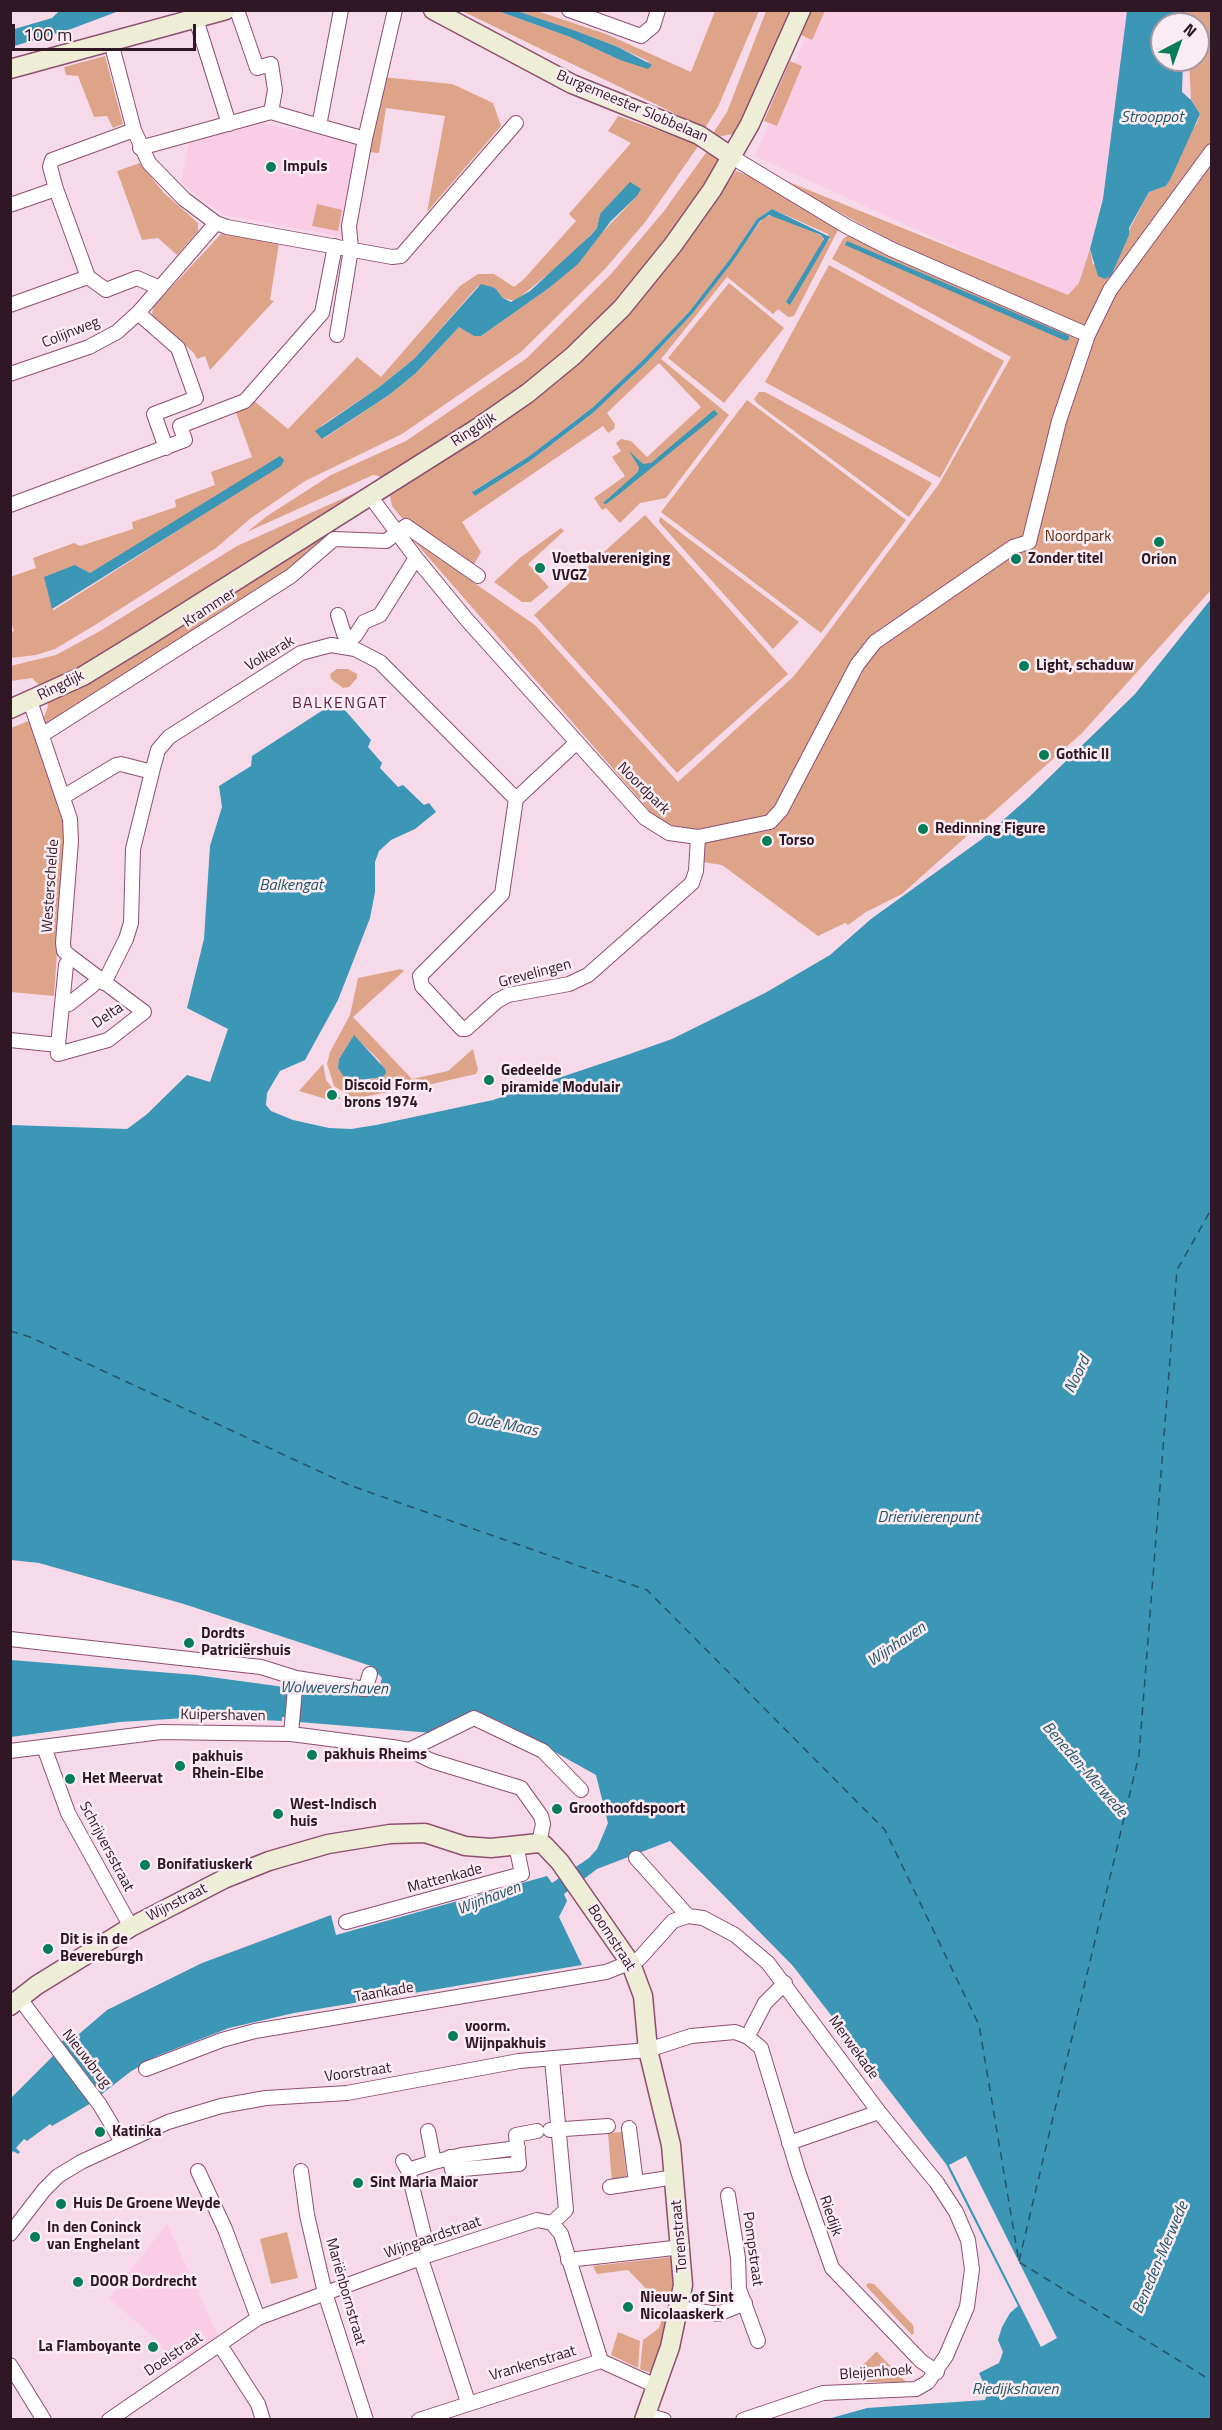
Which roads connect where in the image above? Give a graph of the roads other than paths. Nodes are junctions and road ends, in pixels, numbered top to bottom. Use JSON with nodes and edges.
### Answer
{"nodes":[{"id":1,"x":226,"y":10,"type":"edge"},
{"id":2,"x":237,"y":10,"type":"edge"},
{"id":3,"x":341,"y":10,"type":"edge"},
{"id":4,"x":395,"y":10,"type":"edge"},
{"id":5,"x":433,"y":10,"type":"edge"},
{"id":6,"x":569,"y":10,"type":"edge"},
{"id":7,"x":658,"y":10,"type":"edge"},
{"id":8,"x":801,"y":10,"type":"edge"},
{"id":9,"x":196,"y":19,"type":"junction"},
{"id":10,"x":111,"y":42,"type":"junction"},
{"id":11,"x":10,"y":69,"type":"edge"},
{"id":12,"x":272,"y":112,"type":"junction"},
{"id":13,"x":516,"y":123,"type":"dead end"},
{"id":14,"x":229,"y":124,"type":"junction"},
{"id":15,"x":317,"y":126,"type":"junction"},
{"id":16,"x":134,"y":130,"type":"junction"},
{"id":17,"x":365,"y":139,"type":"junction"},
{"id":18,"x":140,"y":148,"type":"junction"},
{"id":19,"x":1212,"y":151,"type":"edge"},
{"id":20,"x":732,"y":157,"type":"junction"},
{"id":21,"x":56,"y":189,"type":"junction"},
{"id":22,"x":10,"y":205,"type":"edge"},
{"id":23,"x":216,"y":223,"type":"junction"},
{"id":24,"x":335,"y":246,"type":"junction"},
{"id":25,"x":351,"y":249,"type":"junction"},
{"id":26,"x":88,"y":277,"type":"junction"},
{"id":27,"x":160,"y":288,"type":"junction"},
{"id":28,"x":10,"y":305,"type":"edge"},
{"id":29,"x":342,"y":306,"type":"junction"},
{"id":30,"x":138,"y":313,"type":"junction"},
{"id":31,"x":322,"y":313,"type":"junction"},
{"id":32,"x":337,"y":335,"type":"dead end"},
{"id":33,"x":1088,"y":335,"type":"junction"},
{"id":34,"x":10,"y":374,"type":"edge"},
{"id":35,"x":196,"y":398,"type":"junction"},
{"id":36,"x":203,"y":417,"type":"junction"},
{"id":37,"x":166,"y":448,"type":"junction"},
{"id":38,"x":370,"y":496,"type":"junction"},
{"id":39,"x":10,"y":505,"type":"edge"},
{"id":40,"x":396,"y":532,"type":"junction"},
{"id":41,"x":416,"y":558,"type":"junction"},
{"id":42,"x":478,"y":576,"type":"dead end"},
{"id":43,"x":338,"y":615,"type":"dead end"},
{"id":44,"x":30,"y":701,"type":"junction"},
{"id":45,"x":10,"y":709,"type":"edge"},
{"id":46,"x":42,"y":735,"type":"junction"},
{"id":47,"x":576,"y":743,"type":"junction"},
{"id":48,"x":152,"y":772,"type":"junction"},
{"id":49,"x":63,"y":797,"type":"junction"},
{"id":50,"x":516,"y":799,"type":"junction"},
{"id":51,"x":698,"y":837,"type":"junction"},
{"id":52,"x":71,"y":957,"type":"junction"},
{"id":53,"x":98,"y":984,"type":"junction"},
{"id":54,"x":62,"y":1004,"type":"junction"},
{"id":55,"x":10,"y":1040,"type":"edge"},
{"id":56,"x":58,"y":1044,"type":"junction"},
{"id":57,"x":10,"y":1639,"type":"edge"},
{"id":58,"x":370,"y":1674,"type":"dead end"},
{"id":59,"x":295,"y":1683,"type":"junction"},
{"id":60,"x":291,"y":1734,"type":"junction"},
{"id":61,"x":44,"y":1747,"type":"junction"},
{"id":62,"x":409,"y":1750,"type":"junction"},
{"id":63,"x":10,"y":1752,"type":"edge"},
{"id":64,"x":581,"y":1790,"type":"dead end"},
{"id":65,"x":539,"y":1843,"type":"junction"},
{"id":66,"x":516,"y":1845,"type":"junction"},
{"id":67,"x":636,"y":1858,"type":"dead end"},
{"id":68,"x":688,"y":1916,"type":"junction"},
{"id":69,"x":346,"y":1922,"type":"dead end"},
{"id":70,"x":131,"y":1927,"type":"junction"},
{"id":71,"x":632,"y":1964,"type":"junction"},
{"id":72,"x":785,"y":1983,"type":"junction"},
{"id":73,"x":15,"y":2003,"type":"edge"},
{"id":74,"x":750,"y":2033,"type":"junction"},
{"id":75,"x":648,"y":2050,"type":"junction"},
{"id":76,"x":552,"y":2059,"type":"junction"},
{"id":77,"x":146,"y":2069,"type":"dead end"},
{"id":78,"x":879,"y":2112,"type":"junction"},
{"id":79,"x":608,"y":2126,"type":"dead end"},
{"id":80,"x":629,"y":2128,"type":"dead end"},
{"id":81,"x":549,"y":2130,"type":"junction"},
{"id":82,"x":428,"y":2131,"type":"dead end"},
{"id":83,"x":122,"y":2142,"type":"junction"},
{"id":84,"x":789,"y":2143,"type":"junction"},
{"id":85,"x":434,"y":2162,"type":"junction"},
{"id":86,"x":301,"y":2170,"type":"dead end"},
{"id":87,"x":198,"y":2171,"type":"dead end"},
{"id":88,"x":675,"y":2177,"type":"junction"},
{"id":89,"x":636,"y":2183,"type":"junction"},
{"id":90,"x":610,"y":2187,"type":"dead end"},
{"id":91,"x":728,"y":2195,"type":"dead end"},
{"id":92,"x":552,"y":2223,"type":"junction"},
{"id":93,"x":10,"y":2234,"type":"edge"},
{"id":94,"x":682,"y":2247,"type":"junction"},
{"id":95,"x":425,"y":2257,"type":"junction"},
{"id":96,"x":568,"y":2260,"type":"junction"},
{"id":97,"x":325,"y":2293,"type":"junction"},
{"id":98,"x":745,"y":2303,"type":"junction"},
{"id":99,"x":968,"y":2307,"type":"joint"},
{"id":100,"x":680,"y":2308,"type":"junction"},
{"id":101,"x":258,"y":2318,"type":"junction"},
{"id":102,"x":758,"y":2341,"type":"dead end"},
{"id":103,"x":220,"y":2345,"type":"junction"},
{"id":104,"x":601,"y":2361,"type":"junction"},
{"id":105,"x":10,"y":2365,"type":"edge"},
{"id":106,"x":937,"y":2372,"type":"junction"},
{"id":107,"x":656,"y":2386,"type":"junction"},
{"id":108,"x":468,"y":2402,"type":"junction"},
{"id":109,"x":262,"y":2417,"type":"edge"},
{"id":110,"x":645,"y":2417,"type":"edge"},
{"id":111,"x":44,"y":2420,"type":"edge"},
{"id":112,"x":109,"y":2420,"type":"edge"},
{"id":113,"x":366,"y":2420,"type":"edge"},
{"id":114,"x":418,"y":2420,"type":"edge"},
{"id":115,"x":664,"y":2420,"type":"edge"},
{"id":116,"x":743,"y":2420,"type":"edge"}],
"edges":[{"from":1,"to":9,"type":"street"},
{"from":2,"to":12,"type":"street"},
{"from":3,"to":15,"type":"street"},
{"from":4,"to":17,"type":"street"},
{"from":5,"to":20,"type":"street","name":"Burgemeester Slobbelaan"},
{"from":6,"to":7,"type":"street"},
{"from":8,"to":20,"type":"street","name":"Ringdijk"},
{"from":9,"to":10,"type":"street"},
{"from":9,"to":14,"type":"street"},
{"from":10,"to":11,"type":"street"},
{"from":10,"to":16,"type":"street"},
{"from":12,"to":14,"type":"street"},
{"from":12,"to":15,"type":"street"},
{"from":13,"to":25,"type":"street"},
{"from":14,"to":18,"type":"street"},
{"from":15,"to":17,"type":"street"},
{"from":16,"to":18,"type":"street"},
{"from":16,"to":21,"type":"street"},
{"from":17,"to":25,"type":"street"},
{"from":18,"to":23,"type":"street"},
{"from":19,"to":33,"type":"street","name":"Noordpark"},
{"from":20,"to":33,"type":"street"},
{"from":20,"to":38,"type":"street","name":"Ringdijk"},
{"from":21,"to":22,"type":"street"},
{"from":21,"to":26,"type":"street"},
{"from":23,"to":24,"type":"street"},
{"from":23,"to":27,"type":"street","name":"Colijnweg"},
{"from":24,"to":25,"type":"street"},
{"from":24,"to":31,"type":"street"},
{"from":25,"to":29,"type":"street"},
{"from":26,"to":27,"type":"street"},
{"from":26,"to":28,"type":"street"},
{"from":27,"to":30,"type":"street","name":"Colijnweg"},
{"from":29,"to":31,"type":"street"},
{"from":29,"to":32,"type":"street"},
{"from":30,"to":34,"type":"street","name":"Colijnweg"},
{"from":30,"to":35,"type":"street"},
{"from":31,"to":36,"type":"street"},
{"from":33,"to":51,"type":"street","name":"Noordpark"},
{"from":35,"to":36,"type":"street"},
{"from":35,"to":37,"type":"street"},
{"from":36,"to":37,"type":"street"},
{"from":37,"to":39,"type":"street"},
{"from":38,"to":40,"type":"street","name":"Noordpark"},
{"from":38,"to":44,"type":"street","name":"Ringdijk"},
{"from":40,"to":41,"type":"street","name":"Noordpark"},
{"from":40,"to":42,"type":"street"},
{"from":40,"to":46,"type":"street","name":"Krammer"},
{"from":41,"to":43,"type":"street"},
{"from":41,"to":47,"type":"street","name":"Noordpark"},
{"from":44,"to":45,"type":"street","name":"Ringdijk"},
{"from":44,"to":46,"type":"street","name":"Westerschelde"},
{"from":46,"to":49,"type":"street","name":"Westerschelde"},
{"from":47,"to":50,"type":"street"},
{"from":47,"to":51,"type":"street","name":"Noordpark"},
{"from":48,"to":49,"type":"street"},
{"from":48,"to":50,"type":"street","name":"Volkerak"},
{"from":48,"to":53,"type":"street","name":"Volkerak"},
{"from":49,"to":52,"type":"street","name":"Westerschelde"},
{"from":50,"to":51,"type":"street","name":"Grevelingen"},
{"from":52,"to":53,"type":"street","name":"Delta"},
{"from":52,"to":54,"type":"street","name":"Westerschelde"},
{"from":53,"to":54,"type":"street"},
{"from":53,"to":56,"type":"street","name":"Delta"},
{"from":54,"to":56,"type":"street","name":"Westerschelde"},
{"from":55,"to":56,"type":"street","name":"Delta"},
{"from":57,"to":59,"type":"street"},
{"from":58,"to":59,"type":"street"},
{"from":59,"to":60,"type":"street"},
{"from":60,"to":61,"type":"street","name":"Kuipershaven"},
{"from":60,"to":62,"type":"street","name":"Kuipershaven"},
{"from":61,"to":63,"type":"street","name":"Kuipershaven"},
{"from":61,"to":70,"type":"street","name":"Schrijversstraat"},
{"from":62,"to":64,"type":"street"},
{"from":62,"to":65,"type":"street","name":"Kuipershaven"},
{"from":65,"to":66,"type":"street","name":"Wijnstraat"},
{"from":65,"to":71,"type":"street","name":"Boomstraat"},
{"from":66,"to":69,"type":"street","name":"Mattenkade"},
{"from":66,"to":70,"type":"street","name":"Wijnstraat"},
{"from":67,"to":68,"type":"street","name":"Merwekade"},
{"from":68,"to":71,"type":"street"},
{"from":68,"to":72,"type":"street","name":"Merwekade"},
{"from":70,"to":73,"type":"street","name":"Wijnstraat"},
{"from":71,"to":75,"type":"street","name":"Boomstraat"},
{"from":71,"to":77,"type":"street","name":"Taankade"},
{"from":72,"to":74,"type":"street"},
{"from":72,"to":78,"type":"street","name":"Merwekade"},
{"from":73,"to":83,"type":"street","name":"Nieuwbrug"},
{"from":74,"to":75,"type":"street","name":"Voorstraat"},
{"from":74,"to":84,"type":"street","name":"Riedijk"},
{"from":75,"to":76,"type":"street","name":"Voorstraat"},
{"from":75,"to":88,"type":"street","name":"Torenstraat"},
{"from":76,"to":81,"type":"street"},
{"from":76,"to":83,"type":"street","name":"Voorstraat"},
{"from":78,"to":84,"type":"street"},
{"from":78,"to":99,"type":"street","name":"Merwekade"},
{"from":79,"to":81,"type":"street"},
{"from":80,"to":89,"type":"street"},
{"from":81,"to":85,"type":"street"},
{"from":81,"to":92,"type":"street"},
{"from":82,"to":85,"type":"street"},
{"from":83,"to":93,"type":"street","name":"Voorstraat"},
{"from":84,"to":106,"type":"street","name":"Riedijk"},
{"from":85,"to":95,"type":"street"},
{"from":86,"to":97,"type":"street","name":"Mariënbornstraat"},
{"from":87,"to":101,"type":"street"},
{"from":88,"to":89,"type":"street"},
{"from":88,"to":94,"type":"street","name":"Torenstraat"},
{"from":89,"to":90,"type":"street"},
{"from":91,"to":98,"type":"street","name":"Pompstraat"},
{"from":92,"to":95,"type":"street","name":"Wijngaardstraat"},
{"from":92,"to":96,"type":"street"},
{"from":94,"to":96,"type":"street"},
{"from":94,"to":100,"type":"street","name":"Torenstraat"},
{"from":95,"to":97,"type":"street","name":"Wijngaardstraat"},
{"from":95,"to":108,"type":"street"},
{"from":96,"to":104,"type":"street"},
{"from":97,"to":101,"type":"street","name":"Wijngaardstraat"},
{"from":97,"to":113,"type":"street","name":"Mariënbornstraat"},
{"from":98,"to":100,"type":"street"},
{"from":98,"to":102,"type":"street","name":"Pompstraat"},
{"from":99,"to":106,"type":"street","name":"Bleijenhoek"},
{"from":100,"to":107,"type":"street","name":"Torenstraat"},
{"from":101,"to":103,"type":"street","name":"Doelstraat"},
{"from":103,"to":109,"type":"street"},
{"from":103,"to":112,"type":"street","name":"Doelstraat"},
{"from":104,"to":107,"type":"street"},
{"from":104,"to":108,"type":"street","name":"Vrankenstraat"},
{"from":105,"to":111,"type":"street"},
{"from":106,"to":116,"type":"street","name":"Bleijenhoek"},
{"from":107,"to":110,"type":"street","name":"Torenstraat"},
{"from":108,"to":114,"type":"street","name":"Vrankenstraat"},
{"from":110,"to":115,"type":"street"}]}
